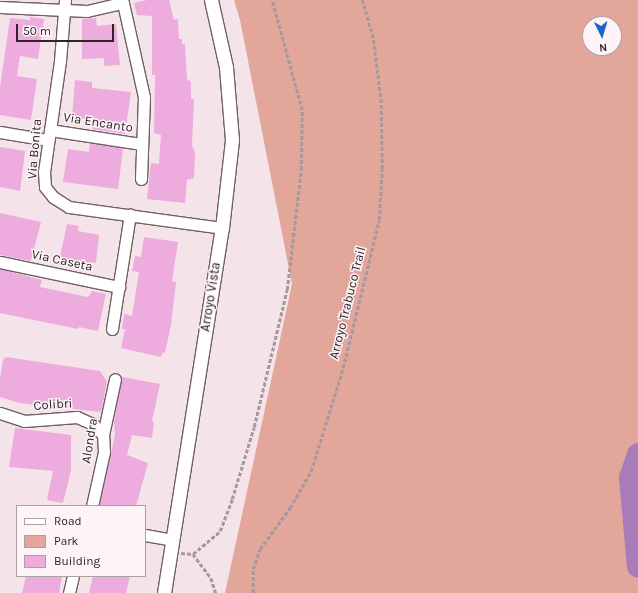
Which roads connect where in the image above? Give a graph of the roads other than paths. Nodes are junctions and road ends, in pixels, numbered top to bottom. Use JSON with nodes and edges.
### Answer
{"nodes":[{"id":1,"x":211,"y":0,"type":"edge"},
{"id":2,"x":65,"y":6,"type":"edge"},
{"id":3,"x":0,"y":7,"type":"edge"},
{"id":4,"x":0,"y":132,"type":"edge"},
{"id":5,"x":49,"y":135,"type":"junction"},
{"id":6,"x":142,"y":144,"type":"junction"},
{"id":7,"x":141,"y":179,"type":"dead end"},
{"id":8,"x":130,"y":214,"type":"junction"},
{"id":9,"x":222,"y":228,"type":"junction"},
{"id":10,"x":0,"y":262,"type":"edge"},
{"id":11,"x":119,"y":287,"type":"junction"},
{"id":12,"x":112,"y":329,"type":"dead end"},
{"id":13,"x":115,"y":379,"type":"dead end"},
{"id":14,"x":0,"y":413,"type":"edge"},
{"id":15,"x":103,"y":435,"type":"junction"},
{"id":16,"x":92,"y":505,"type":"edge"},
{"id":17,"x":146,"y":535,"type":"edge"},
{"id":18,"x":172,"y":546,"type":"junction"},
{"id":19,"x":73,"y":577,"type":"edge"},
{"id":20,"x":69,"y":593,"type":"edge"},
{"id":21,"x":164,"y":593,"type":"edge"}],
"edges":[{"from":1,"to":9,"type":"street","name":"Arroyo Vista"},
{"from":2,"to":3,"type":"street"},
{"from":2,"to":5,"type":"street","name":"Via Bonita"},
{"from":2,"to":6,"type":"street","name":"Via Encanto"},
{"from":4,"to":5,"type":"street","name":"Via Encanto"},
{"from":5,"to":6,"type":"street","name":"Via Encanto"},
{"from":5,"to":8,"type":"street","name":"Via Bonita"},
{"from":6,"to":7,"type":"street","name":"Via Encanto"},
{"from":8,"to":9,"type":"street","name":"Via Bonita"},
{"from":8,"to":11,"type":"street"},
{"from":9,"to":18,"type":"street","name":"Arroyo Vista"},
{"from":10,"to":11,"type":"street","name":"Via Caseta"},
{"from":11,"to":12,"type":"street"},
{"from":13,"to":15,"type":"street","name":"Alondra"},
{"from":14,"to":15,"type":"street","name":"Colibri"},
{"from":15,"to":16,"type":"street","name":"Alondra"},
{"from":17,"to":18,"type":"street"},
{"from":18,"to":21,"type":"street","name":"Arroyo Vista"},
{"from":19,"to":20,"type":"street"}]}
